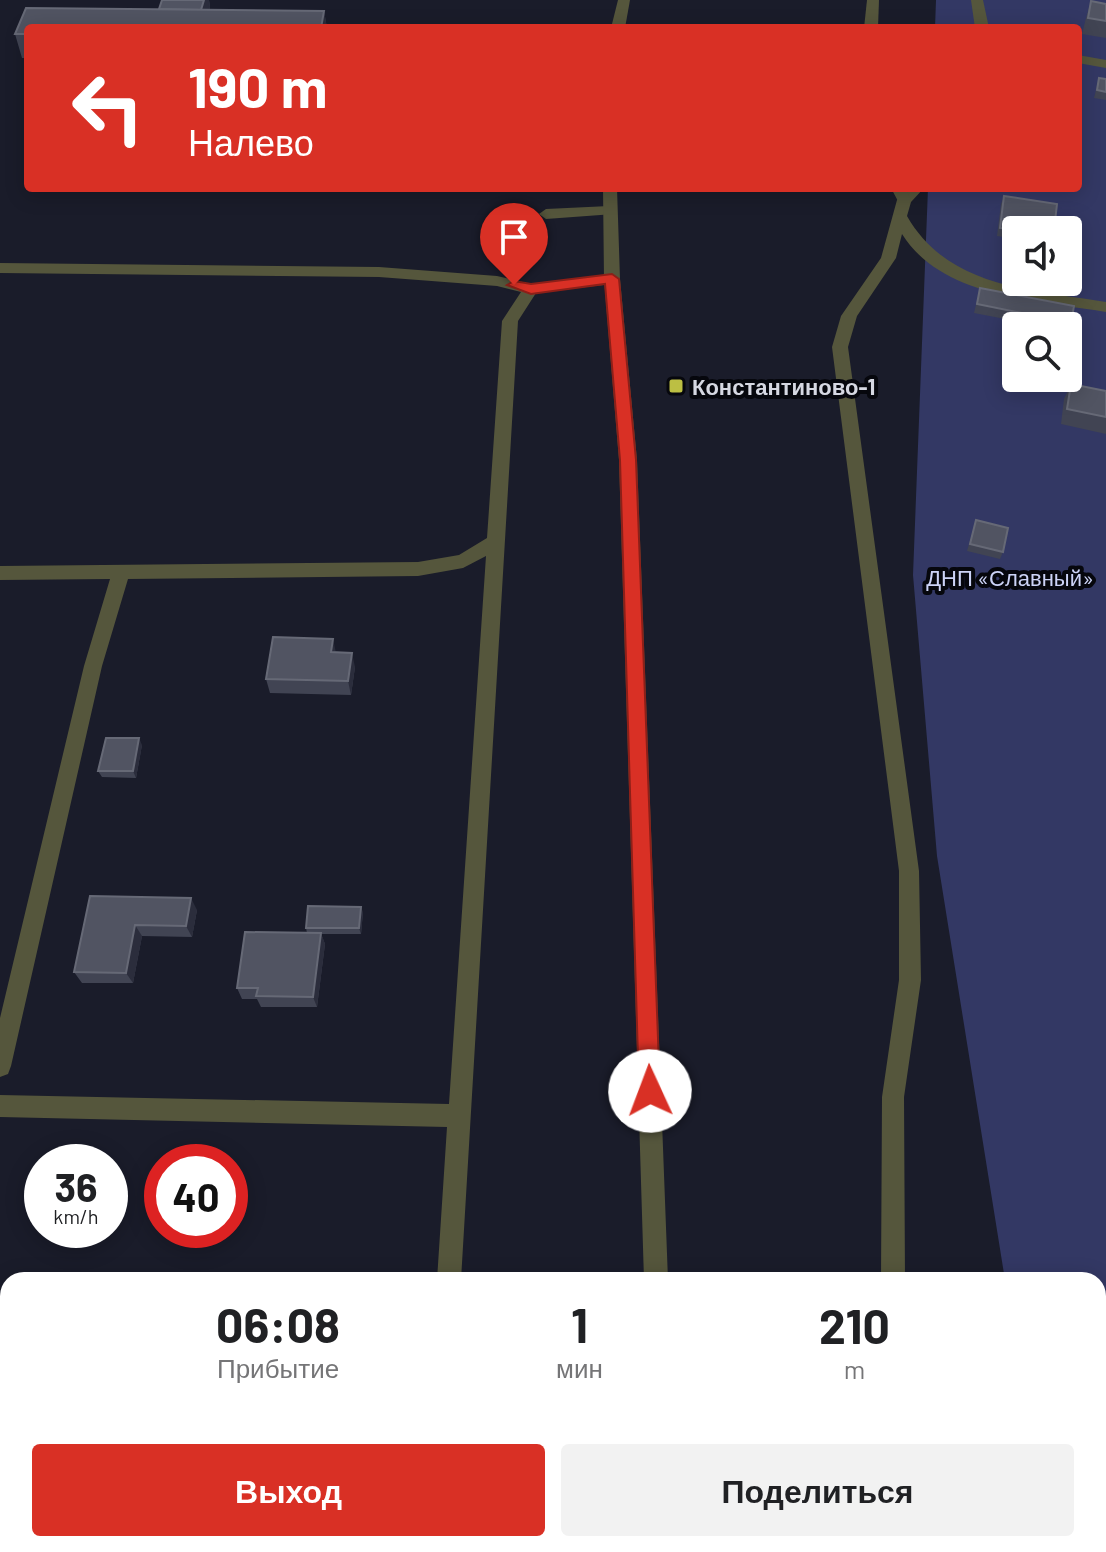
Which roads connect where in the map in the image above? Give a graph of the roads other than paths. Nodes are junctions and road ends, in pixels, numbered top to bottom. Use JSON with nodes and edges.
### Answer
{"nodes":[{"id":1,"x":624,"y":0,"type":"edge"},
{"id":2,"x":873,"y":0,"type":"edge"},
{"id":3,"x":977,"y":0,"type":"edge"},
{"id":4,"x":619,"y":24,"type":"edge"},
{"id":5,"x":871,"y":24,"type":"edge"},
{"id":6,"x":981,"y":24,"type":"edge"},
{"id":7,"x":1082,"y":60,"type":"edge"},
{"id":8,"x":1106,"y":64,"type":"edge"},
{"id":9,"x":610,"y":192,"type":"edge"},
{"id":10,"x":901,"y":201,"type":"edge"},
{"id":11,"x":609,"y":211,"type":"junction"},
{"id":12,"x":546,"y":214,"type":"dead end"},
{"id":13,"x":0,"y":268,"type":"edge"},
{"id":14,"x":612,"y":279,"type":"junction"},
{"id":15,"x":531,"y":289,"type":"junction"},
{"id":16,"x":1106,"y":307,"type":"edge"},
{"id":17,"x":496,"y":541,"type":"junction"},
{"id":18,"x":121,"y":571,"type":"junction"},
{"id":19,"x":0,"y":573,"type":"edge"},
{"id":20,"x":0,"y":1066,"type":"edge"},
{"id":21,"x":0,"y":1106,"type":"edge"},
{"id":22,"x":460,"y":1116,"type":"junction"},
{"id":23,"x":450,"y":1272,"type":"edge"},
{"id":24,"x":656,"y":1272,"type":"edge"},
{"id":25,"x":893,"y":1272,"type":"edge"}],
"edges":[{"from":1,"to":4,"type":"street"},
{"from":2,"to":5,"type":"street"},
{"from":3,"to":6,"type":"street"},
{"from":7,"to":8,"type":"street"},
{"from":9,"to":11,"type":"street"},
{"from":10,"to":16,"type":"street"},
{"from":10,"to":25,"type":"street"},
{"from":11,"to":12,"type":"street"},
{"from":11,"to":14,"type":"street"},
{"from":13,"to":15,"type":"street"},
{"from":14,"to":15,"type":"street"},
{"from":14,"to":24,"type":"street"},
{"from":15,"to":17,"type":"street"},
{"from":17,"to":18,"type":"street"},
{"from":17,"to":22,"type":"street"},
{"from":18,"to":19,"type":"street"},
{"from":18,"to":20,"type":"street"},
{"from":21,"to":22,"type":"street"},
{"from":22,"to":23,"type":"street"}]}
